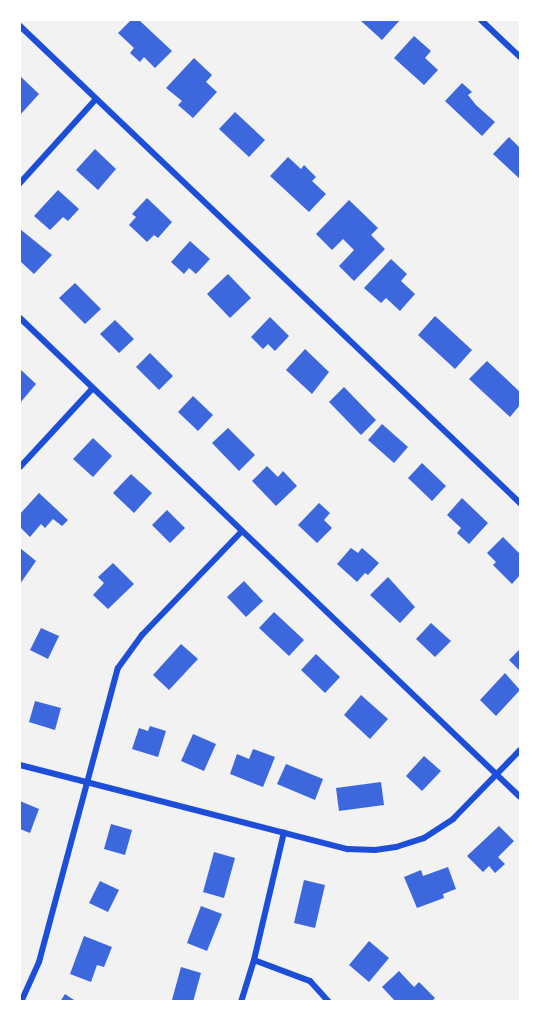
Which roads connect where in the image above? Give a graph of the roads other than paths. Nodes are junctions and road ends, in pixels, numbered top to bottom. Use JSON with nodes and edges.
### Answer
{"nodes":[{"id":1,"x":481,"y":20,"type":"edge"},
{"id":2,"x":20,"y":27,"type":"edge"},
{"id":3,"x":520,"y":57,"type":"edge"},
{"id":4,"x":96,"y":99,"type":"junction"},
{"id":5,"x":20,"y":183,"type":"edge"},
{"id":6,"x":20,"y":318,"type":"edge"},
{"id":7,"x":92,"y":389,"type":"junction"},
{"id":8,"x":20,"y":467,"type":"edge"},
{"id":9,"x":520,"y":503,"type":"edge"},
{"id":10,"x":242,"y":531,"type":"junction"},
{"id":11,"x":520,"y":750,"type":"edge"},
{"id":12,"x":20,"y":765,"type":"edge"},
{"id":13,"x":497,"y":775,"type":"junction"},
{"id":14,"x":85,"y":783,"type":"junction"},
{"id":15,"x":520,"y":797,"type":"edge"},
{"id":16,"x":284,"y":832,"type":"junction"},
{"id":17,"x":254,"y":960,"type":"junction"},
{"id":18,"x":21,"y":1002,"type":"edge"},
{"id":19,"x":241,"y":1002,"type":"edge"},
{"id":20,"x":329,"y":1002,"type":"edge"}],
"edges":[{"from":1,"to":3,"type":"street"},
{"from":2,"to":4,"type":"street"},
{"from":4,"to":5,"type":"street"},
{"from":4,"to":9,"type":"street"},
{"from":6,"to":7,"type":"street"},
{"from":7,"to":8,"type":"street"},
{"from":7,"to":10,"type":"street"},
{"from":10,"to":13,"type":"street"},
{"from":10,"to":14,"type":"street"},
{"from":11,"to":13,"type":"street"},
{"from":12,"to":14,"type":"street"},
{"from":13,"to":15,"type":"street"},
{"from":13,"to":16,"type":"street"},
{"from":14,"to":16,"type":"street"},
{"from":14,"to":18,"type":"street"},
{"from":16,"to":17,"type":"street"},
{"from":17,"to":19,"type":"street"},
{"from":17,"to":20,"type":"street"}]}
